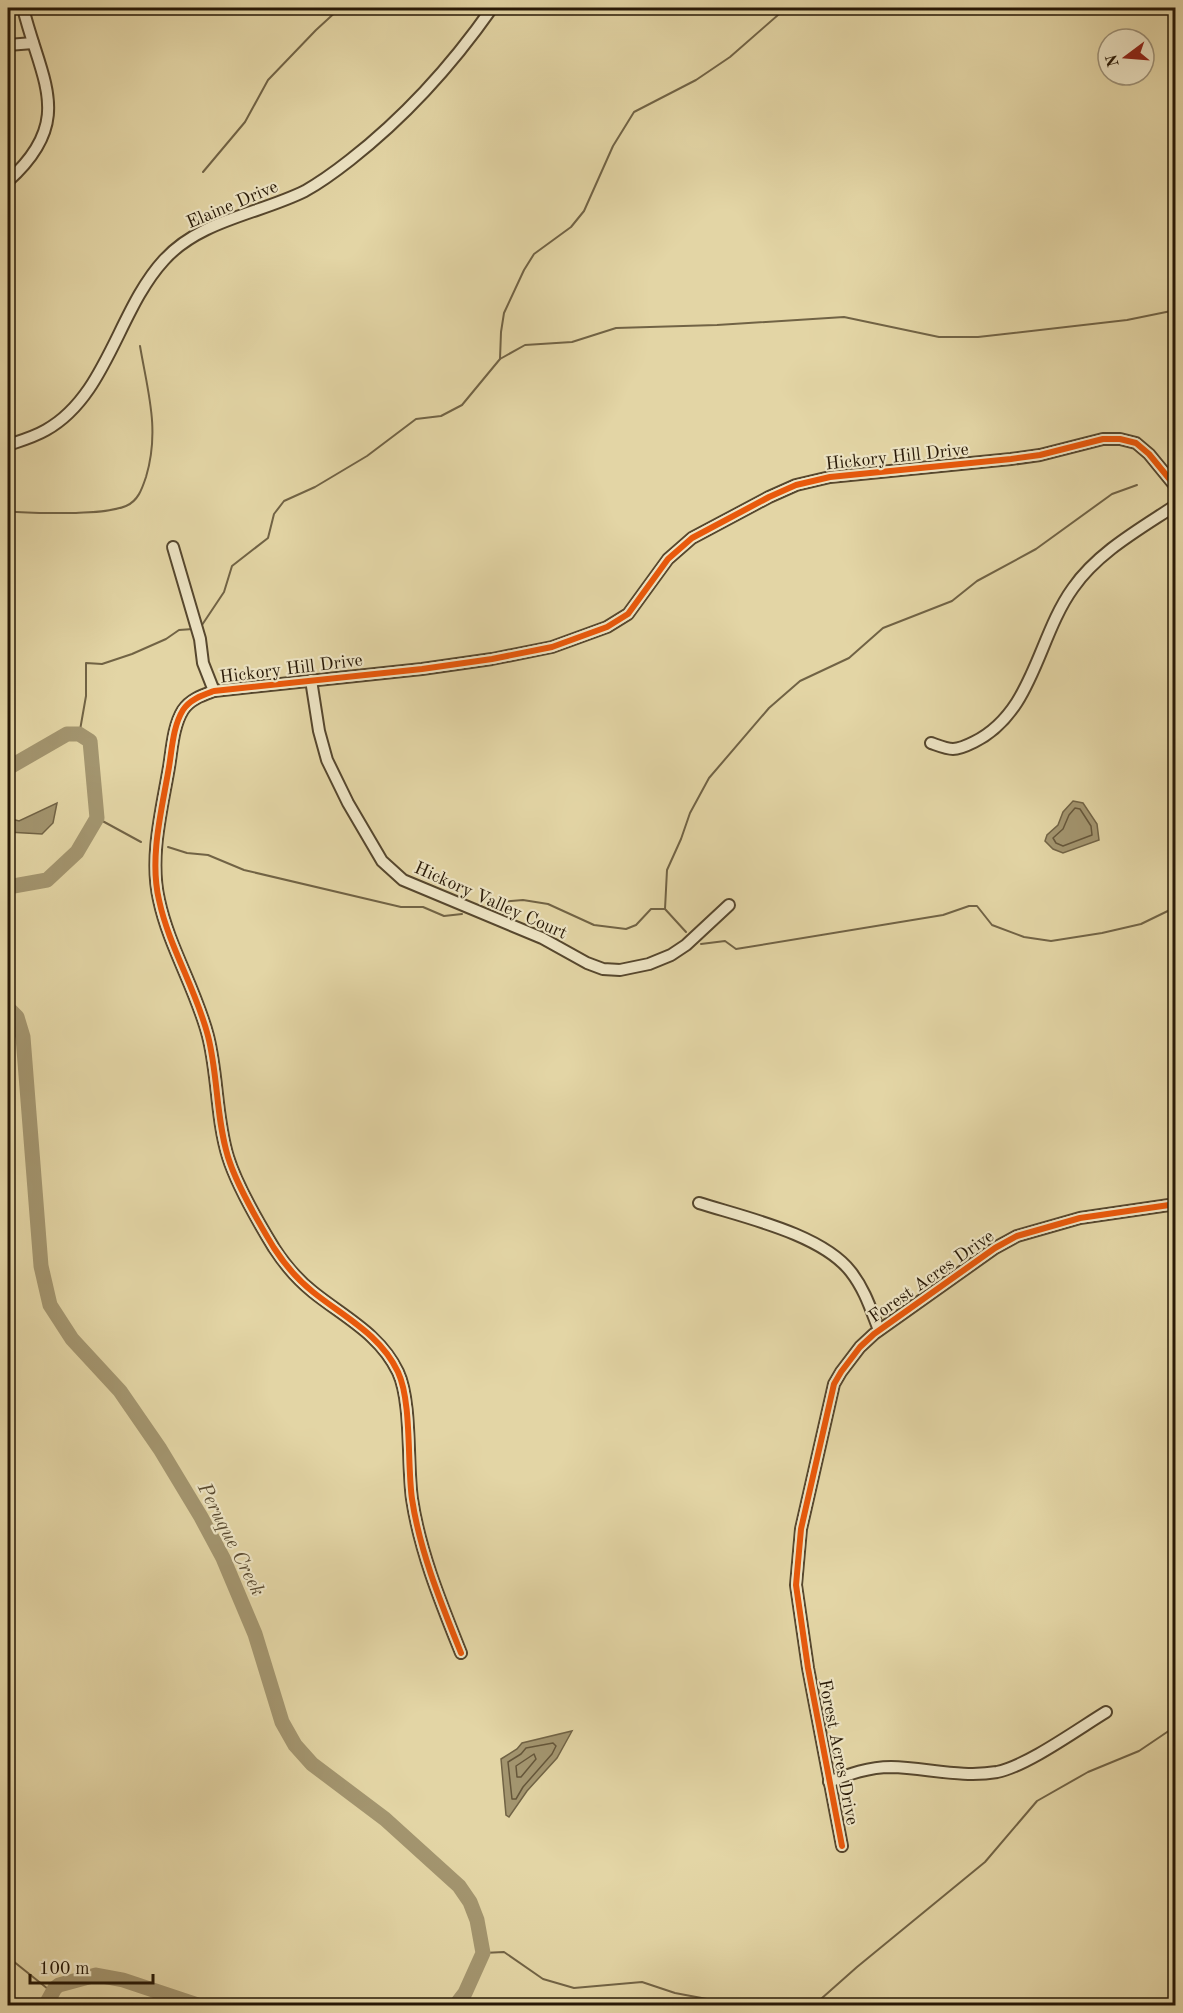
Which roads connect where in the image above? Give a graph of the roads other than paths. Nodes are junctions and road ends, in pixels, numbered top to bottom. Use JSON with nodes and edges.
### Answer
{"nodes":[{"id":1,"x":23,"y":8,"type":"edge"},
{"id":2,"x":492,"y":8,"type":"edge"},
{"id":3,"x":33,"y":43,"type":"junction"},
{"id":4,"x":8,"y":45,"type":"edge"},
{"id":5,"x":8,"y":181,"type":"edge"},
{"id":6,"x":8,"y":445,"type":"edge"},
{"id":7,"x":1176,"y":487,"type":"edge"},
{"id":8,"x":1176,"y":505,"type":"edge"},
{"id":9,"x":173,"y":548,"type":"dead end"},
{"id":10,"x":311,"y":680,"type":"junction"},
{"id":11,"x":214,"y":691,"type":"junction"},
{"id":12,"x":931,"y":743,"type":"dead end"},
{"id":13,"x":729,"y":905,"type":"dead end"},
{"id":14,"x":699,"y":1203,"type":"dead end"},
{"id":15,"x":1176,"y":1204,"type":"edge"},
{"id":16,"x":879,"y":1330,"type":"junction"},
{"id":17,"x":461,"y":1653,"type":"dead end"},
{"id":18,"x":1106,"y":1712,"type":"dead end"},
{"id":19,"x":829,"y":1782,"type":"junction"},
{"id":20,"x":842,"y":1846,"type":"dead end"}],
"edges":[{"from":1,"to":3,"type":"street"},
{"from":2,"to":6,"type":"street","name":"Elaine Drive"},
{"from":3,"to":4,"type":"street"},
{"from":3,"to":5,"type":"street"},
{"from":7,"to":10,"type":"street","name":"Hickory Hill Drive"},
{"from":8,"to":12,"type":"street"},
{"from":9,"to":11,"type":"street"},
{"from":10,"to":11,"type":"street","name":"Hickory Hill Drive"},
{"from":10,"to":13,"type":"street","name":"Hickory Valley Court"},
{"from":11,"to":17,"type":"street","name":"Hickory Hill Drive"},
{"from":14,"to":16,"type":"street"},
{"from":15,"to":16,"type":"street","name":"Forest Acres Drive"},
{"from":16,"to":19,"type":"street","name":"Forest Acres Drive"},
{"from":18,"to":19,"type":"street"},
{"from":19,"to":20,"type":"street","name":"Forest Acres Drive"}]}
